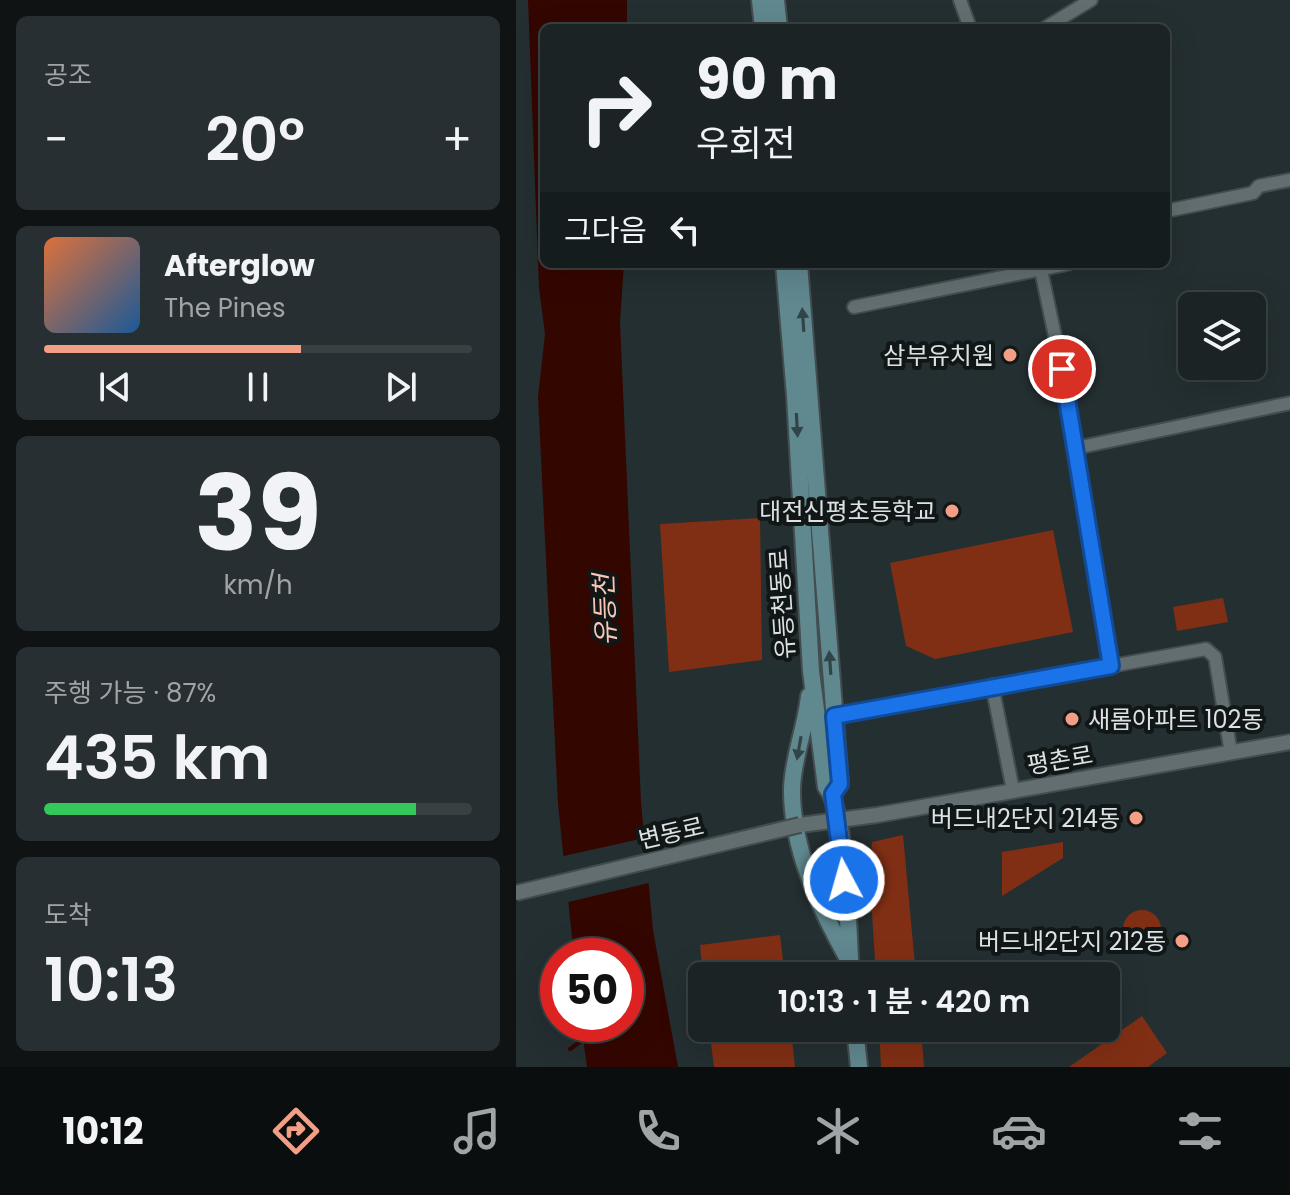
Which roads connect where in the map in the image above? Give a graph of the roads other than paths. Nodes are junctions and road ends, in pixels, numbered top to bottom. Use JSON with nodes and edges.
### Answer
{"nodes":[{"id":1,"x":760,"y":0,"type":"edge"},
{"id":2,"x":776,"y":0,"type":"edge"},
{"id":3,"x":960,"y":0,"type":"edge"},
{"id":4,"x":1083,"y":2,"type":"edge"},
{"id":5,"x":763,"y":24,"type":"edge"},
{"id":6,"x":779,"y":24,"type":"edge"},
{"id":7,"x":969,"y":24,"type":"edge"},
{"id":8,"x":1051,"y":24,"type":"edge"},
{"id":9,"x":1290,"y":180,"type":"edge"},
{"id":10,"x":1170,"y":210,"type":"edge"},
{"id":11,"x":784,"y":268,"type":"edge"},
{"id":12,"x":799,"y":268,"type":"edge"},
{"id":13,"x":1050,"y":268,"type":"edge"},
{"id":14,"x":1041,"y":270,"type":"junction"},
{"id":15,"x":854,"y":307,"type":"dead end"},
{"id":16,"x":1290,"y":403,"type":"edge"},
{"id":17,"x":1076,"y":448,"type":"junction"},
{"id":18,"x":1111,"y":666,"type":"junction"},
{"id":19,"x":811,"y":671,"type":"junction"},
{"id":20,"x":992,"y":685,"type":"junction"},
{"id":21,"x":834,"y":716,"type":"junction"},
{"id":22,"x":1290,"y":742,"type":"edge"},
{"id":23,"x":1231,"y":753,"type":"junction"},
{"id":24,"x":1013,"y":790,"type":"junction"},
{"id":25,"x":833,"y":794,"type":"junction"},
{"id":26,"x":837,"y":821,"type":"junction"},
{"id":27,"x":516,"y":893,"type":"edge"},
{"id":28,"x":848,"y":962,"type":"edge"},
{"id":29,"x":851,"y":962,"type":"edge"},
{"id":30,"x":856,"y":1042,"type":"edge"},
{"id":31,"x":859,"y":1067,"type":"edge"}],
"edges":[{"from":1,"to":5,"type":"main road"},
{"from":2,"to":6,"type":"main road"},
{"from":3,"to":7,"type":"street"},
{"from":4,"to":8,"type":"street"},
{"from":9,"to":10,"type":"street"},
{"from":11,"to":19,"type":"main road","name":"유등천동로","one_way":true},
{"from":21,"to":12,"type":"main road","name":"유등천동로","one_way":true},
{"from":13,"to":14,"type":"street"},
{"from":14,"to":15,"type":"street"},
{"from":14,"to":17,"type":"street"},
{"from":16,"to":17,"type":"street"},
{"from":17,"to":18,"type":"street"},
{"from":18,"to":20,"type":"street"},
{"from":18,"to":23,"type":"street"},
{"from":19,"to":25,"type":"main road","name":"유등천동로"},
{"from":19,"to":28,"type":"main road","one_way":true},
{"from":20,"to":21,"type":"street"},
{"from":20,"to":24,"type":"street"},
{"from":21,"to":25,"type":"main road","name":"유등천동로"},
{"from":22,"to":23,"type":"street","name":"평촌로"},
{"from":23,"to":24,"type":"street","name":"평촌로"},
{"from":24,"to":26,"type":"street","name":"평촌로"},
{"from":25,"to":26,"type":"main road","name":"유등천동로"},
{"from":26,"to":27,"type":"street","name":"변동로","bridge":true},
{"from":26,"to":29,"type":"main road","name":"유등천동로"},
{"from":30,"to":31,"type":"main road"}]}
